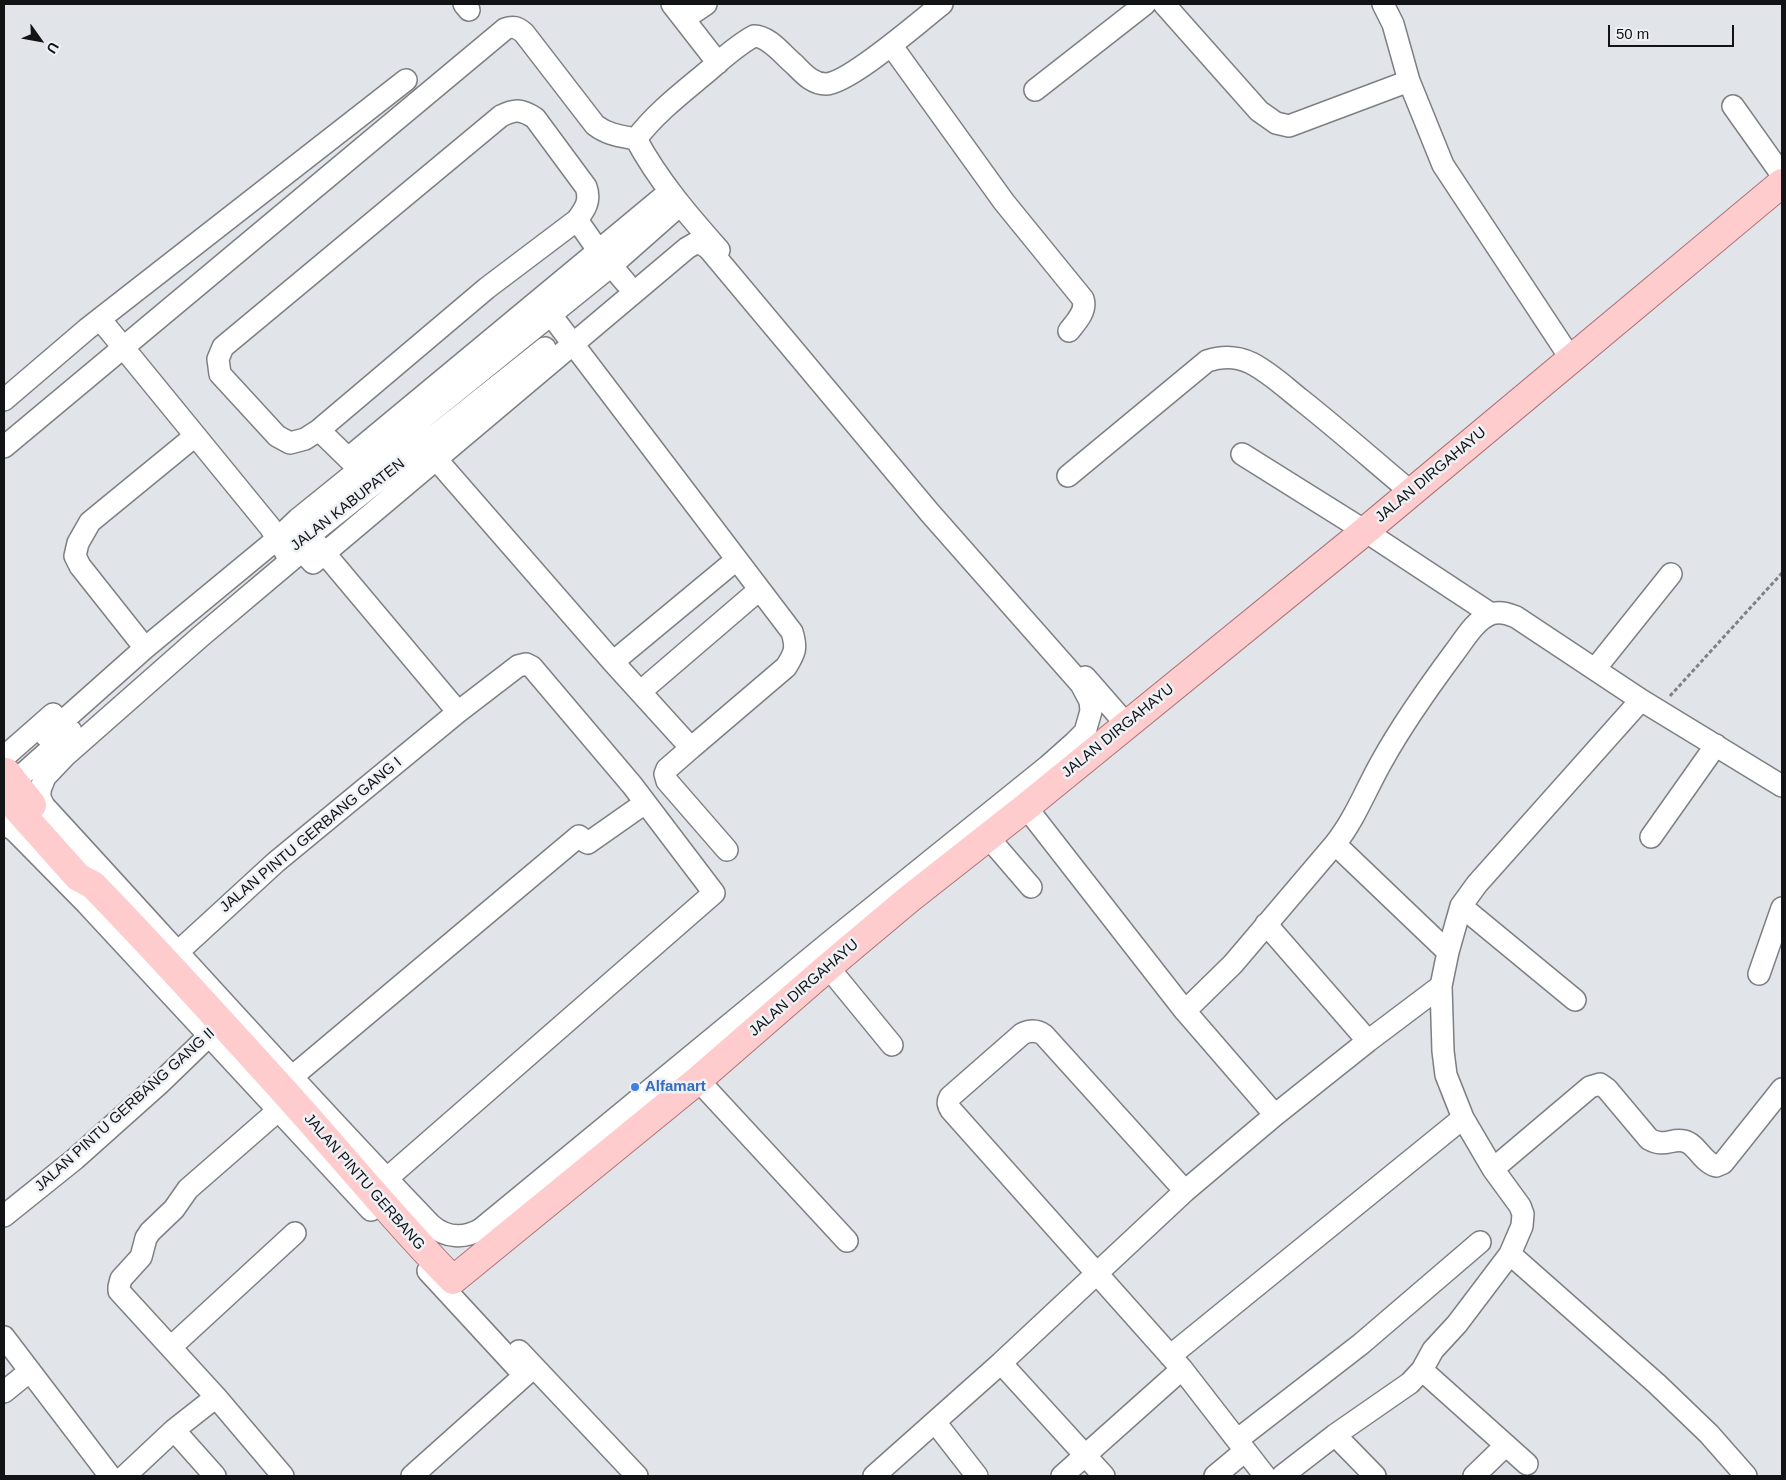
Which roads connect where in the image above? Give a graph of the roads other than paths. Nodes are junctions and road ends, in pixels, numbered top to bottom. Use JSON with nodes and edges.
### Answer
{"nodes":[{"id":1,"x":706,"y":4,"type":"edge"},
{"id":2,"x":942,"y":4,"type":"edge"},
{"id":3,"x":1145,"y":4,"type":"edge"},
{"id":4,"x":1164,"y":4,"type":"edge"},
{"id":5,"x":1383,"y":4,"type":"edge"},
{"id":6,"x":678,"y":12,"type":"edge"},
{"id":7,"x":891,"y":44,"type":"junction"},
{"id":8,"x":718,"y":63,"type":"junction"},
{"id":9,"x":406,"y":80,"type":"dead end"},
{"id":10,"x":1409,"y":81,"type":"junction"},
{"id":11,"x":1035,"y":90,"type":"dead end"},
{"id":12,"x":1733,"y":106,"type":"dead end"},
{"id":13,"x":636,"y":139,"type":"junction"},
{"id":14,"x":1782,"y":175,"type":"edge"},
{"id":15,"x":1782,"y":183,"type":"edge"},
{"id":16,"x":675,"y":198,"type":"junction"},
{"id":17,"x":577,"y":220,"type":"junction"},
{"id":18,"x":698,"y":226,"type":"junction"},
{"id":19,"x":190,"y":251,"type":"junction"},
{"id":20,"x":605,"y":258,"type":"junction"},
{"id":21,"x":209,"y":276,"type":"junction"},
{"id":22,"x":626,"y":283,"type":"junction"},
{"id":23,"x":551,"y":315,"type":"junction"},
{"id":24,"x":100,"y":320,"type":"junction"},
{"id":25,"x":1069,"y":331,"type":"dead end"},
{"id":26,"x":568,"y":338,"type":"junction"},
{"id":27,"x":123,"y":348,"type":"junction"},
{"id":28,"x":1571,"y":359,"type":"junction"},
{"id":29,"x":4,"y":400,"type":"edge"},
{"id":30,"x":416,"y":422,"type":"junction"},
{"id":31,"x":319,"y":430,"type":"junction"},
{"id":32,"x":195,"y":436,"type":"junction"},
{"id":33,"x":4,"y":447,"type":"edge"},
{"id":34,"x":432,"y":450,"type":"junction"},
{"id":35,"x":1242,"y":454,"type":"dead end"},
{"id":36,"x":353,"y":464,"type":"junction"},
{"id":37,"x":1068,"y":476,"type":"dead end"},
{"id":38,"x":373,"y":484,"type":"junction"},
{"id":39,"x":1411,"y":492,"type":"junction"},
{"id":40,"x":304,"y":527,"type":"junction"},
{"id":41,"x":1365,"y":531,"type":"junction"},
{"id":42,"x":278,"y":540,"type":"junction"},
{"id":43,"x":325,"y":553,"type":"junction"},
{"id":44,"x":736,"y":560,"type":"junction"},
{"id":45,"x":1671,"y":574,"type":"dead end"},
{"id":46,"x":759,"y":590,"type":"junction"},
{"id":47,"x":1491,"y":614,"type":"junction"},
{"id":48,"x":141,"y":644,"type":"junction"},
{"id":49,"x":613,"y":662,"type":"junction"},
{"id":50,"x":1595,"y":669,"type":"junction"},
{"id":51,"x":640,"y":692,"type":"junction"},
{"id":52,"x":1649,"y":705,"type":"junction"},
{"id":53,"x":458,"y":712,"type":"junction"},
{"id":54,"x":1126,"y":724,"type":"junction"},
{"id":55,"x":1716,"y":745,"type":"junction"},
{"id":56,"x":691,"y":748,"type":"junction"},
{"id":57,"x":6,"y":778,"type":"edge"},
{"id":58,"x":1782,"y":784,"type":"edge"},
{"id":59,"x":645,"y":803,"type":"junction"},
{"id":60,"x":1026,"y":807,"type":"junction"},
{"id":61,"x":25,"y":821,"type":"edge"},
{"id":62,"x":988,"y":837,"type":"junction"},
{"id":63,"x":1651,"y":838,"type":"dead end"},
{"id":64,"x":1335,"y":844,"type":"junction"},
{"id":65,"x":727,"y":850,"type":"dead end"},
{"id":66,"x":1031,"y":887,"type":"dead end"},
{"id":67,"x":1461,"y":906,"type":"junction"},
{"id":68,"x":1782,"y":908,"type":"edge"},
{"id":69,"x":1266,"y":924,"type":"junction"},
{"id":70,"x":1448,"y":952,"type":"junction"},
{"id":71,"x":172,"y":957,"type":"junction"},
{"id":72,"x":828,"y":967,"type":"junction"},
{"id":73,"x":1759,"y":974,"type":"dead end"},
{"id":74,"x":1441,"y":986,"type":"junction"},
{"id":75,"x":1575,"y":1000,"type":"dead end"},
{"id":76,"x":1185,"y":1011,"type":"junction"},
{"id":77,"x":216,"y":1029,"type":"junction"},
{"id":78,"x":1368,"y":1041,"type":"junction"},
{"id":79,"x":892,"y":1044,"type":"dead end"},
{"id":80,"x":698,"y":1080,"type":"junction"},
{"id":81,"x":1782,"y":1089,"type":"edge"},
{"id":82,"x":285,"y":1093,"type":"junction"},
{"id":83,"x":1275,"y":1115,"type":"junction"},
{"id":84,"x":1463,"y":1118,"type":"junction"},
{"id":85,"x":1493,"y":1169,"type":"junction"},
{"id":86,"x":379,"y":1185,"type":"junction"},
{"id":87,"x":1185,"y":1190,"type":"junction"},
{"id":88,"x":4,"y":1216,"type":"edge"},
{"id":89,"x":295,"y":1233,"type":"dead end"},
{"id":90,"x":848,"y":1241,"type":"dead end"},
{"id":91,"x":1480,"y":1242,"type":"dead end"},
{"id":92,"x":1510,"y":1254,"type":"junction"},
{"id":93,"x":1098,"y":1273,"type":"junction"},
{"id":94,"x":453,"y":1280,"type":"junction"},
{"id":95,"x":4,"y":1337,"type":"edge"},
{"id":96,"x":171,"y":1347,"type":"junction"},
{"id":97,"x":1176,"y":1362,"type":"junction"},
{"id":98,"x":1001,"y":1363,"type":"junction"},
{"id":99,"x":1422,"y":1370,"type":"junction"},
{"id":100,"x":30,"y":1371,"type":"junction"},
{"id":101,"x":529,"y":1371,"type":"junction"},
{"id":102,"x":4,"y":1392,"type":"edge"},
{"id":103,"x":216,"y":1397,"type":"junction"},
{"id":104,"x":935,"y":1422,"type":"junction"},
{"id":105,"x":174,"y":1430,"type":"junction"},
{"id":106,"x":1335,"y":1435,"type":"junction"},
{"id":107,"x":1506,"y":1445,"type":"junction"},
{"id":108,"x":1241,"y":1446,"type":"junction"},
{"id":109,"x":1086,"y":1455,"type":"junction"},
{"id":110,"x":1527,"y":1464,"type":"dead end"},
{"id":111,"x":110,"y":1476,"type":"edge"},
{"id":112,"x":125,"y":1476,"type":"edge"},
{"id":113,"x":215,"y":1476,"type":"edge"},
{"id":114,"x":283,"y":1476,"type":"edge"},
{"id":115,"x":412,"y":1476,"type":"edge"},
{"id":116,"x":637,"y":1476,"type":"edge"},
{"id":117,"x":874,"y":1476,"type":"edge"},
{"id":118,"x":978,"y":1476,"type":"edge"},
{"id":119,"x":1062,"y":1476,"type":"edge"},
{"id":120,"x":1104,"y":1476,"type":"edge"},
{"id":121,"x":1215,"y":1476,"type":"edge"},
{"id":122,"x":1265,"y":1476,"type":"edge"},
{"id":123,"x":1282,"y":1476,"type":"edge"},
{"id":124,"x":1375,"y":1476,"type":"edge"},
{"id":125,"x":1474,"y":1476,"type":"edge"},
{"id":126,"x":1746,"y":1476,"type":"edge"}],
"edges":[{"from":1,"to":6,"type":"street"},
{"from":2,"to":7,"type":"street"},
{"from":3,"to":11,"type":"street"},
{"from":4,"to":10,"type":"street"},
{"from":5,"to":10,"type":"street"},
{"from":6,"to":8,"type":"street"},
{"from":7,"to":8,"type":"street"},
{"from":7,"to":25,"type":"street"},
{"from":8,"to":13,"type":"street"},
{"from":9,"to":19,"type":"street"},
{"from":10,"to":28,"type":"street"},
{"from":12,"to":14,"type":"street"},
{"from":13,"to":16,"type":"street"},
{"from":13,"to":21,"type":"street"},
{"from":15,"to":28,"type":"main road","name":"JALAN DIRGAHAYU"},
{"from":16,"to":18,"type":"street"},
{"from":16,"to":20,"type":"street","name":"JALAN KABUPATEN"},
{"from":17,"to":20,"type":"street"},
{"from":17,"to":31,"type":"street"},
{"from":17,"to":31,"type":"street"},
{"from":18,"to":22,"type":"street","name":"JALAN KABUPATEN"},
{"from":18,"to":54,"type":"street"},
{"from":19,"to":21,"type":"street"},
{"from":19,"to":24,"type":"street"},
{"from":20,"to":22,"type":"street"},
{"from":20,"to":23,"type":"street","name":"JALAN KABUPATEN"},
{"from":20,"to":36,"type":"street"},
{"from":21,"to":27,"type":"street"},
{"from":22,"to":26,"type":"street","name":"JALAN KABUPATEN"},
{"from":23,"to":26,"type":"street"},
{"from":23,"to":30,"type":"street","name":"JALAN KABUPATEN"},
{"from":24,"to":27,"type":"street"},
{"from":24,"to":29,"type":"street"},
{"from":26,"to":34,"type":"street","name":"JALAN KABUPATEN"},
{"from":26,"to":44,"type":"street"},
{"from":26,"to":86,"type":"street"},
{"from":27,"to":32,"type":"street"},
{"from":27,"to":33,"type":"street"},
{"from":28,"to":39,"type":"main road","name":"JALAN DIRGAHAYU"},
{"from":30,"to":34,"type":"street"},
{"from":30,"to":36,"type":"street","name":"JALAN KABUPATEN"},
{"from":31,"to":36,"type":"street"},
{"from":32,"to":42,"type":"street"},
{"from":32,"to":48,"type":"street"},
{"from":34,"to":38,"type":"street","name":"JALAN KABUPATEN"},
{"from":34,"to":43,"type":"street"},
{"from":34,"to":49,"type":"street"},
{"from":35,"to":41,"type":"street"},
{"from":36,"to":38,"type":"street"},
{"from":36,"to":40,"type":"street","name":"JALAN KABUPATEN"},
{"from":36,"to":42,"type":"street"},
{"from":37,"to":39,"type":"street"},
{"from":38,"to":40,"type":"street","name":"JALAN KABUPATEN"},
{"from":39,"to":41,"type":"main road","name":"JALAN DIRGAHAYU"},
{"from":40,"to":42,"type":"street","name":"JALAN KABUPATEN"},
{"from":40,"to":43,"type":"street"},
{"from":41,"to":47,"type":"street"},
{"from":41,"to":54,"type":"main road","name":"JALAN DIRGAHAYU"},
{"from":42,"to":48,"type":"street","name":"JALAN KABUPATEN"},
{"from":42,"to":57,"type":"street","name":"JALAN KABUPATEN"},
{"from":43,"to":53,"type":"street"},
{"from":43,"to":71,"type":"street"},
{"from":44,"to":46,"type":"street"},
{"from":44,"to":49,"type":"street"},
{"from":45,"to":50,"type":"street"},
{"from":46,"to":51,"type":"street"},
{"from":46,"to":56,"type":"street"},
{"from":47,"to":50,"type":"street"},
{"from":47,"to":64,"type":"street"},
{"from":48,"to":57,"type":"street","name":"JALAN KABUPATEN"},
{"from":49,"to":51,"type":"street"},
{"from":50,"to":52,"type":"street"},
{"from":51,"to":56,"type":"street"},
{"from":52,"to":55,"type":"street"},
{"from":52,"to":67,"type":"street"},
{"from":53,"to":59,"type":"street","name":"JALAN PINTU GERBANG GANG I"},
{"from":53,"to":71,"type":"street","name":"JALAN PINTU GERBANG GANG I"},
{"from":54,"to":60,"type":"main road","name":"JALAN DIRGAHAYU"},
{"from":55,"to":58,"type":"street"},
{"from":55,"to":63,"type":"street"},
{"from":56,"to":65,"type":"street"},
{"from":57,"to":61,"type":"main road","name":"JALAN PINTU GERBANG"},
{"from":59,"to":82,"type":"street"},
{"from":59,"to":86,"type":"street"},
{"from":60,"to":62,"type":"main road","name":"JALAN DIRGAHAYU"},
{"from":60,"to":76,"type":"street"},
{"from":61,"to":71,"type":"main road","name":"JALAN PINTU GERBANG"},
{"from":61,"to":77,"type":"street"},
{"from":62,"to":66,"type":"street"},
{"from":62,"to":72,"type":"main road","name":"JALAN DIRGAHAYU"},
{"from":64,"to":69,"type":"street"},
{"from":64,"to":70,"type":"street"},
{"from":67,"to":70,"type":"street"},
{"from":67,"to":75,"type":"street"},
{"from":68,"to":73,"type":"street"},
{"from":69,"to":76,"type":"street"},
{"from":69,"to":78,"type":"street"},
{"from":70,"to":74,"type":"street"},
{"from":71,"to":77,"type":"main road","name":"JALAN PINTU GERBANG"},
{"from":71,"to":82,"type":"street"},
{"from":72,"to":79,"type":"street"},
{"from":72,"to":80,"type":"main road","name":"JALAN DIRGAHAYU"},
{"from":74,"to":78,"type":"street"},
{"from":74,"to":84,"type":"street"},
{"from":76,"to":83,"type":"street"},
{"from":77,"to":82,"type":"main road","name":"JALAN PINTU GERBANG"},
{"from":77,"to":88,"type":"street","name":"JALAN PINTU GERBANG GANG II"},
{"from":78,"to":83,"type":"street"},
{"from":80,"to":90,"type":"street"},
{"from":80,"to":94,"type":"main road","name":"JALAN DIRGAHAYU"},
{"from":81,"to":85,"type":"street"},
{"from":82,"to":86,"type":"main road","name":"JALAN PINTU GERBANG"},
{"from":82,"to":96,"type":"street"},
{"from":82,"to":101,"type":"street"},
{"from":83,"to":87,"type":"street"},
{"from":84,"to":85,"type":"street"},
{"from":84,"to":97,"type":"street"},
{"from":85,"to":92,"type":"street"},
{"from":86,"to":94,"type":"main road","name":"JALAN PINTU GERBANG"},
{"from":87,"to":93,"type":"street"},
{"from":87,"to":93,"type":"street"},
{"from":89,"to":96,"type":"street"},
{"from":91,"to":108,"type":"street"},
{"from":92,"to":99,"type":"street"},
{"from":92,"to":126,"type":"street"},
{"from":93,"to":97,"type":"street"},
{"from":93,"to":98,"type":"street"},
{"from":94,"to":101,"type":"street","name":"JALAN PINTU GERBANG"},
{"from":95,"to":100,"type":"street"},
{"from":96,"to":103,"type":"street"},
{"from":97,"to":108,"type":"street"},
{"from":97,"to":109,"type":"street"},
{"from":98,"to":104,"type":"street"},
{"from":98,"to":109,"type":"street"},
{"from":99,"to":106,"type":"street"},
{"from":99,"to":107,"type":"street"},
{"from":100,"to":102,"type":"street"},
{"from":100,"to":111,"type":"street"},
{"from":101,"to":115,"type":"street"},
{"from":101,"to":116,"type":"street","name":"JALAN PINTU GERBANG"},
{"from":103,"to":105,"type":"street"},
{"from":103,"to":114,"type":"street"},
{"from":104,"to":117,"type":"street"},
{"from":104,"to":118,"type":"street"},
{"from":105,"to":112,"type":"street"},
{"from":105,"to":113,"type":"street"},
{"from":106,"to":123,"type":"street"},
{"from":106,"to":124,"type":"street"},
{"from":107,"to":110,"type":"street"},
{"from":107,"to":125,"type":"street"},
{"from":108,"to":121,"type":"street"},
{"from":108,"to":122,"type":"street"},
{"from":109,"to":119,"type":"street"},
{"from":109,"to":120,"type":"street"}]}
